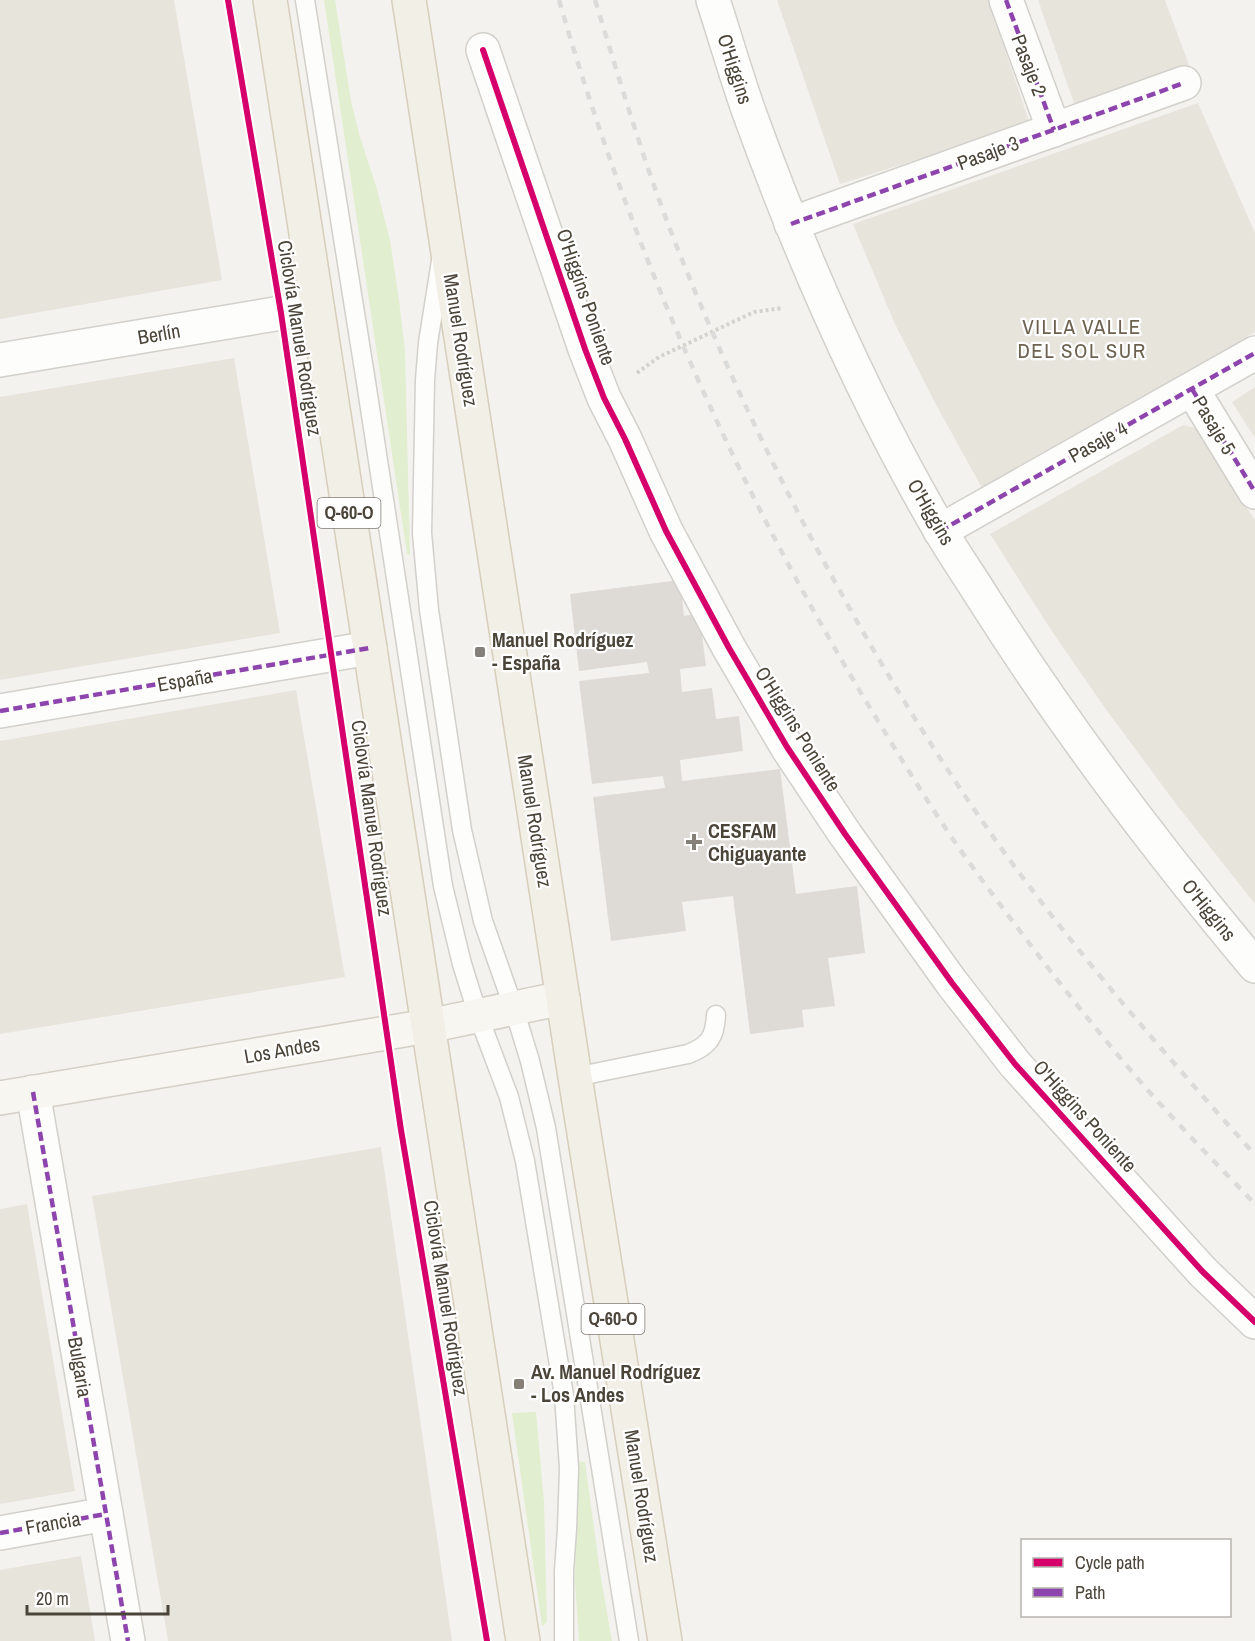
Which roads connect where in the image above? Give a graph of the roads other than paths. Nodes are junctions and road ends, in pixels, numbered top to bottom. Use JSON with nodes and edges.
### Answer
{"nodes":[{"id":1,"x":270,"y":0,"type":"edge"},
{"id":2,"x":305,"y":0,"type":"edge"},
{"id":3,"x":409,"y":0,"type":"edge"},
{"id":4,"x":713,"y":0,"type":"edge"},
{"id":5,"x":1006,"y":0,"type":"edge"},
{"id":6,"x":483,"y":50,"type":"dead end"},
{"id":7,"x":1184,"y":83,"type":"dead end"},
{"id":8,"x":1054,"y":130,"type":"junction"},
{"id":9,"x":791,"y":224,"type":"junction"},
{"id":10,"x":445,"y":237,"type":"junction"},
{"id":11,"x":317,"y":307,"type":"junction"},
{"id":12,"x":1255,"y":353,"type":"edge"},
{"id":13,"x":0,"y":360,"type":"edge"},
{"id":14,"x":1192,"y":389,"type":"junction"},
{"id":15,"x":1255,"y":492,"type":"edge"},
{"id":16,"x":940,"y":531,"type":"junction"},
{"id":17,"x":370,"y":648,"type":"junction"},
{"id":18,"x":0,"y":711,"type":"edge"},
{"id":19,"x":1255,"y":966,"type":"edge"},
{"id":20,"x":563,"y":998,"type":"junction"},
{"id":21,"x":514,"y":1009,"type":"junction"},
{"id":22,"x":478,"y":1015,"type":"junction"},
{"id":23,"x":716,"y":1015,"type":"dead end"},
{"id":24,"x":428,"y":1026,"type":"junction"},
{"id":25,"x":575,"y":1077,"type":"junction"},
{"id":26,"x":33,"y":1092,"type":"junction"},
{"id":27,"x":0,"y":1098,"type":"edge"},
{"id":28,"x":1255,"y":1322,"type":"edge"},
{"id":29,"x":106,"y":1514,"type":"junction"},
{"id":30,"x":0,"y":1533,"type":"edge"},
{"id":31,"x":128,"y":1641,"type":"edge"},
{"id":32,"x":523,"y":1641,"type":"edge"},
{"id":33,"x":564,"y":1641,"type":"edge"},
{"id":34,"x":629,"y":1641,"type":"edge"},
{"id":35,"x":665,"y":1641,"type":"edge"}],
"edges":[{"from":1,"to":11,"type":"main road","number":"Q-60-O"},
{"from":2,"to":22,"type":"lane"},
{"from":3,"to":10,"type":"main road","name":"Manuel Rodríguez","number":"Q-60-O"},
{"from":4,"to":9,"type":"street","name":"O'Higgins"},
{"from":5,"to":8,"type":"street","name":"Pasaje 2"},
{"from":6,"to":28,"type":"street","name":"O'Higgins Poniente"},
{"from":7,"to":8,"type":"street","name":"Pasaje 3"},
{"from":8,"to":9,"type":"street","name":"Pasaje 3"},
{"from":9,"to":16,"type":"street","name":"O'Higgins"},
{"from":10,"to":20,"type":"main road","name":"Manuel Rodríguez","number":"Q-60-O"},
{"from":10,"to":21,"type":"lane"},
{"from":11,"to":13,"type":"street","name":"Berlín"},
{"from":11,"to":17,"type":"main road","number":"Q-60-O"},
{"from":12,"to":14,"type":"street","name":"Pasaje 4"},
{"from":14,"to":15,"type":"street","name":"Pasaje 5"},
{"from":14,"to":16,"type":"street","name":"Pasaje 4"},
{"from":16,"to":19,"type":"street","name":"O'Higgins"},
{"from":17,"to":18,"type":"street","name":"España"},
{"from":17,"to":24,"type":"main road","number":"Q-60-O"},
{"from":20,"to":21,"type":"street","name":"Los Andes"},
{"from":20,"to":25,"type":"main road","name":"Manuel Rodríguez","number":"Q-60-O"},
{"from":21,"to":22,"type":"street","name":"Los Andes"},
{"from":21,"to":34,"type":"lane"},
{"from":22,"to":24,"type":"street","name":"Los Andes"},
{"from":22,"to":33,"type":"lane"},
{"from":23,"to":25,"type":"lane"},
{"from":24,"to":26,"type":"street","name":"Los Andes"},
{"from":24,"to":32,"type":"main road","number":"Q-60-O"},
{"from":25,"to":35,"type":"main road","name":"Manuel Rodríguez","number":"Q-60-O"},
{"from":26,"to":27,"type":"street","name":"Los Andes"},
{"from":26,"to":29,"type":"street","name":"Bulgaria"},
{"from":29,"to":30,"type":"street","name":"Francia"},
{"from":29,"to":31,"type":"street","name":"Bulgaria"}]}
